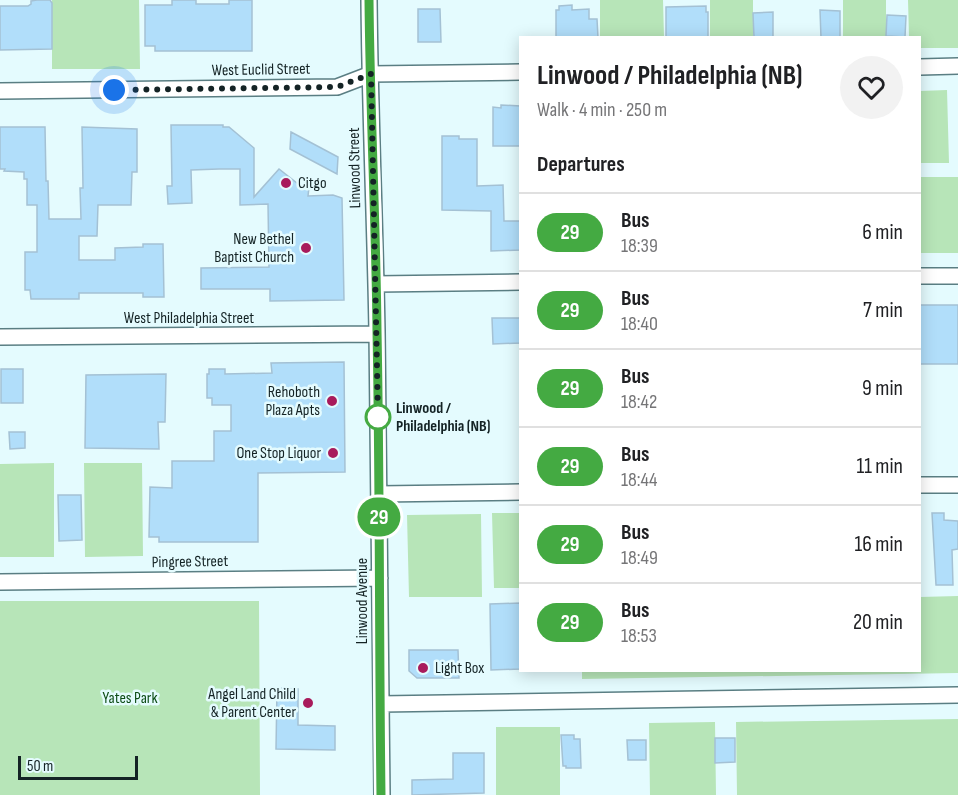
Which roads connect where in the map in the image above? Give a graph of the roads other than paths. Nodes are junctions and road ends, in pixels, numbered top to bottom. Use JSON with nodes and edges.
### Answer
{"nodes":[{"id":1,"x":369,"y":0,"type":"edge"},
{"id":2,"x":958,"y":66,"type":"edge"},
{"id":3,"x":921,"y":67,"type":"edge"},
{"id":4,"x":519,"y":72,"type":"edge"},
{"id":5,"x":371,"y":74,"type":"junction"},
{"id":6,"x":0,"y":91,"type":"edge"},
{"id":7,"x":921,"y":276,"type":"edge"},
{"id":8,"x":958,"y":276,"type":"edge"},
{"id":9,"x":519,"y":282,"type":"edge"},
{"id":10,"x":376,"y":284,"type":"junction"},
{"id":11,"x":377,"y":334,"type":"junction"},
{"id":12,"x":0,"y":337,"type":"edge"},
{"id":13,"x":921,"y":485,"type":"edge"},
{"id":14,"x":958,"y":485,"type":"edge"},
{"id":15,"x":519,"y":492,"type":"edge"},
{"id":16,"x":379,"y":494,"type":"junction"},
{"id":17,"x":380,"y":578,"type":"junction"},
{"id":18,"x":0,"y":582,"type":"edge"},
{"id":19,"x":958,"y":695,"type":"edge"},
{"id":20,"x":381,"y":704,"type":"junction"},
{"id":21,"x":381,"y":795,"type":"edge"}],
"edges":[{"from":1,"to":5,"type":"street","name":"Linwood Street"},
{"from":2,"to":3,"type":"street"},
{"from":4,"to":5,"type":"street","name":"West Euclid Street"},
{"from":5,"to":6,"type":"street","name":"West Euclid Street"},
{"from":5,"to":10,"type":"street","name":"Linwood Street"},
{"from":7,"to":8,"type":"street"},
{"from":9,"to":10,"type":"street"},
{"from":10,"to":11,"type":"street","name":"Linwood Street"},
{"from":11,"to":12,"type":"street","name":"West Philadelphia Street"},
{"from":11,"to":16,"type":"street","name":"Linwood Avenue"},
{"from":13,"to":14,"type":"street"},
{"from":15,"to":16,"type":"street"},
{"from":16,"to":17,"type":"street","name":"Linwood Avenue"},
{"from":17,"to":18,"type":"street","name":"Pingree Street"},
{"from":17,"to":20,"type":"street","name":"Linwood Avenue"},
{"from":19,"to":20,"type":"street"},
{"from":20,"to":21,"type":"street","name":"Linwood Avenue"}]}
